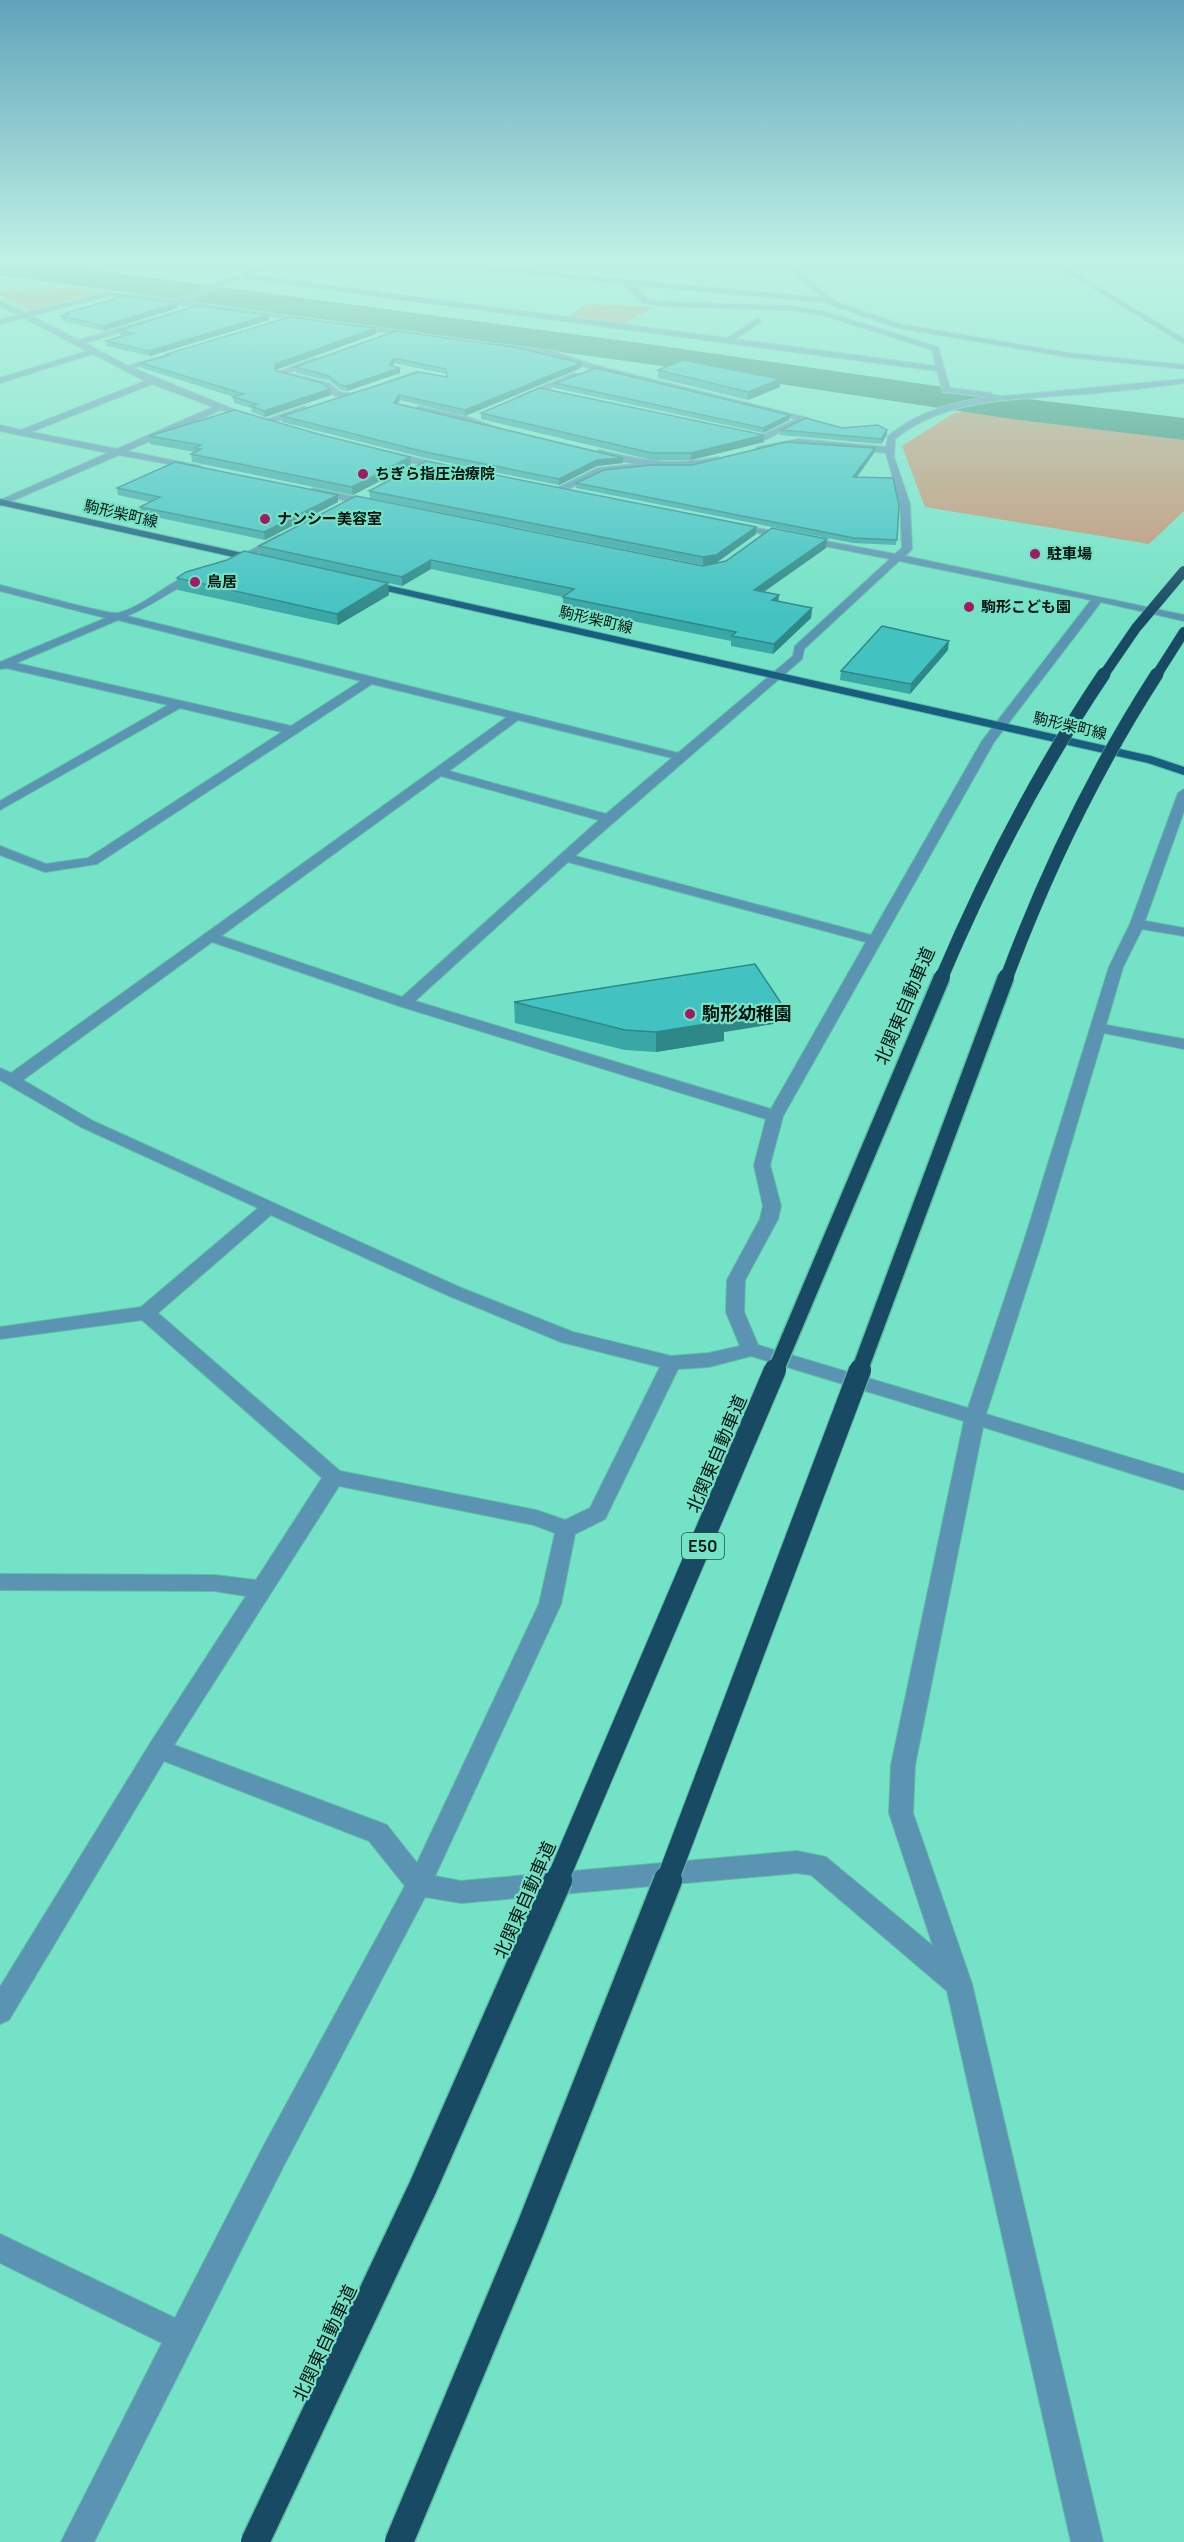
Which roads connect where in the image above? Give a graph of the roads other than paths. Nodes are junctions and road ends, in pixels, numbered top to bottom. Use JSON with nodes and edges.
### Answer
{"nodes":[{"id":1,"x":152,"y":381,"type":"joint"},
{"id":2,"x":312,"y":381,"type":"edge"},
{"id":3,"x":398,"y":381,"type":"edge"},
{"id":4,"x":563,"y":381,"type":"edge"},
{"id":5,"x":652,"y":381,"type":"edge"},
{"id":6,"x":944,"y":381,"type":"edge"},
{"id":7,"x":1183,"y":382,"type":"edge"},
{"id":8,"x":373,"y":388,"type":"edge"},
{"id":9,"x":540,"y":390,"type":"junction"},
{"id":10,"x":362,"y":392,"type":"edge"},
{"id":11,"x":555,"y":393,"type":"edge"},
{"id":12,"x":352,"y":396,"type":"junction"},
{"id":13,"x":1007,"y":397,"type":"junction"},
{"id":14,"x":332,"y":400,"type":"edge"},
{"id":15,"x":509,"y":401,"type":"edge"},
{"id":16,"x":320,"y":404,"type":"edge"},
{"id":17,"x":218,"y":408,"type":"junction"},
{"id":18,"x":411,"y":408,"type":"edge"},
{"id":19,"x":478,"y":415,"type":"edge"},
{"id":20,"x":468,"y":420,"type":"junction"},
{"id":21,"x":264,"y":422,"type":"junction"},
{"id":22,"x":0,"y":428,"type":"edge"},
{"id":23,"x":282,"y":428,"type":"edge"},
{"id":24,"x":22,"y":432,"type":"junction"},
{"id":25,"x":514,"y":434,"type":"edge"},
{"id":26,"x":754,"y":436,"type":"edge"},
{"id":27,"x":765,"y":437,"type":"junction"},
{"id":28,"x":785,"y":442,"type":"junction"},
{"id":29,"x":754,"y":450,"type":"edge"},
{"id":30,"x":889,"y":450,"type":"junction"},
{"id":31,"x":116,"y":451,"type":"junction"},
{"id":32,"x":594,"y":452,"type":"edge"},
{"id":33,"x":380,"y":453,"type":"edge"},
{"id":34,"x":724,"y":458,"type":"edge"},
{"id":35,"x":425,"y":464,"type":"junction"},
{"id":36,"x":652,"y":465,"type":"junction"},
{"id":37,"x":207,"y":469,"type":"edge"},
{"id":38,"x":415,"y":469,"type":"edge"},
{"id":39,"x":459,"y":470,"type":"edge"},
{"id":40,"x":298,"y":488,"type":"edge"},
{"id":41,"x":549,"y":488,"type":"edge"},
{"id":42,"x":375,"y":489,"type":"edge"},
{"id":43,"x":560,"y":490,"type":"junction"},
{"id":44,"x":583,"y":495,"type":"edge"},
{"id":45,"x":355,"y":500,"type":"junction"},
{"id":46,"x":0,"y":502,"type":"edge"},
{"id":47,"x":389,"y":507,"type":"edge"},
{"id":48,"x":334,"y":510,"type":"edge"},
{"id":49,"x":723,"y":523,"type":"edge"},
{"id":50,"x":294,"y":531,"type":"edge"},
{"id":51,"x":769,"y":532,"type":"junction"},
{"id":52,"x":752,"y":544,"type":"edge"},
{"id":53,"x":244,"y":557,"type":"junction"},
{"id":54,"x":898,"y":558,"type":"junction"},
{"id":55,"x":267,"y":562,"type":"edge"},
{"id":56,"x":224,"y":567,"type":"edge"},
{"id":57,"x":1184,"y":571,"type":"edge"},
{"id":58,"x":209,"y":573,"type":"edge"},
{"id":59,"x":348,"y":580,"type":"edge"},
{"id":60,"x":0,"y":588,"type":"edge"},
{"id":61,"x":1098,"y":598,"type":"junction"},
{"id":62,"x":118,"y":616,"type":"junction"},
{"id":63,"x":1184,"y":618,"type":"edge"},
{"id":64,"x":1184,"y":632,"type":"edge"},
{"id":65,"x":2,"y":665,"type":"edge"},
{"id":66,"x":775,"y":675,"type":"junction"},
{"id":67,"x":370,"y":680,"type":"junction"},
{"id":68,"x":178,"y":704,"type":"junction"},
{"id":69,"x":516,"y":716,"type":"junction"},
{"id":70,"x":999,"y":725,"type":"junction"},
{"id":71,"x":295,"y":731,"type":"junction"},
{"id":72,"x":681,"y":757,"type":"junction"},
{"id":73,"x":1184,"y":771,"type":"edge"},
{"id":74,"x":440,"y":772,"type":"junction"},
{"id":75,"x":1184,"y":793,"type":"edge"},
{"id":76,"x":0,"y":806,"type":"edge"},
{"id":77,"x":608,"y":819,"type":"junction"},
{"id":78,"x":0,"y":850,"type":"edge"},
{"id":79,"x":565,"y":857,"type":"junction"},
{"id":80,"x":1137,"y":924,"type":"junction"},
{"id":81,"x":1184,"y":932,"type":"edge"},
{"id":82,"x":210,"y":937,"type":"junction"},
{"id":83,"x":874,"y":940,"type":"junction"},
{"id":84,"x":404,"y":1003,"type":"junction"},
{"id":85,"x":1099,"y":1028,"type":"junction"},
{"id":86,"x":1184,"y":1044,"type":"edge"},
{"id":87,"x":6,"y":1077,"type":"edge"},
{"id":88,"x":776,"y":1116,"type":"junction"},
{"id":89,"x":270,"y":1207,"type":"junction"},
{"id":90,"x":146,"y":1313,"type":"junction"},
{"id":91,"x":0,"y":1333,"type":"edge"},
{"id":92,"x":751,"y":1350,"type":"junction"},
{"id":93,"x":671,"y":1364,"type":"junction"},
{"id":94,"x":975,"y":1417,"type":"junction"},
{"id":95,"x":334,"y":1477,"type":"junction"},
{"id":96,"x":1184,"y":1482,"type":"edge"},
{"id":97,"x":566,"y":1529,"type":"junction"},
{"id":98,"x":0,"y":1582,"type":"edge"},
{"id":99,"x":260,"y":1588,"type":"junction"},
{"id":100,"x":159,"y":1749,"type":"junction"},
{"id":101,"x":419,"y":1885,"type":"junction"},
{"id":102,"x":959,"y":1984,"type":"junction"},
{"id":103,"x":0,"y":2011,"type":"edge"},
{"id":104,"x":0,"y":2248,"type":"edge"},
{"id":105,"x":182,"y":2337,"type":"junction"},
{"id":106,"x":77,"y":2542,"type":"edge"},
{"id":107,"x":255,"y":2542,"type":"edge"},
{"id":108,"x":399,"y":2542,"type":"edge"},
{"id":109,"x":1087,"y":2542,"type":"edge"}],
"edges":[{"from":1,"to":17,"type":"street"},
{"from":1,"to":24,"type":"street"},
{"from":2,"to":12,"type":"street"},
{"from":3,"to":8,"type":"street"},
{"from":4,"to":9,"type":"street"},
{"from":5,"to":27,"type":"street"},
{"from":6,"to":13,"type":"street"},
{"from":7,"to":13,"type":"street"},
{"from":9,"to":11,"type":"street"},
{"from":9,"to":15,"type":"street"},
{"from":10,"to":12,"type":"street"},
{"from":12,"to":14,"type":"street"},
{"from":13,"to":30,"type":"street"},
{"from":16,"to":21,"type":"street"},
{"from":17,"to":21,"type":"street"},
{"from":17,"to":31,"type":"street"},
{"from":18,"to":20,"type":"street"},
{"from":19,"to":20,"type":"street"},
{"from":20,"to":25,"type":"street"},
{"from":21,"to":23,"type":"street"},
{"from":22,"to":24,"type":"street"},
{"from":24,"to":31,"type":"street"},
{"from":26,"to":27,"type":"street"},
{"from":27,"to":28,"type":"street"},
{"from":28,"to":29,"type":"street"},
{"from":28,"to":30,"type":"street"},
{"from":30,"to":54,"type":"street"},
{"from":31,"to":37,"type":"street"},
{"from":31,"to":46,"type":"street"},
{"from":32,"to":36,"type":"street"},
{"from":33,"to":35,"type":"street"},
{"from":34,"to":36,"type":"street"},
{"from":35,"to":38,"type":"street"},
{"from":35,"to":39,"type":"street"},
{"from":36,"to":43,"type":"street"},
{"from":40,"to":45,"type":"street"},
{"from":41,"to":43,"type":"street"},
{"from":42,"to":45,"type":"street"},
{"from":43,"to":44,"type":"street"},
{"from":45,"to":47,"type":"street"},
{"from":45,"to":48,"type":"street"},
{"from":46,"to":53,"type":"main road","name":"駒形柴町線"},
{"from":49,"to":51,"type":"street"},
{"from":50,"to":53,"type":"street"},
{"from":51,"to":52,"type":"street"},
{"from":51,"to":54,"type":"street"},
{"from":53,"to":55,"type":"main road","name":"駒形柴町線"},
{"from":53,"to":56,"type":"street"},
{"from":54,"to":61,"type":"street"},
{"from":54,"to":66,"type":"street"},
{"from":57,"to":107,"type":"highway","name":"北関東自動車道","number":"E50","bridge":true},
{"from":58,"to":62,"type":"street"},
{"from":59,"to":66,"type":"main road","name":"駒形柴町線"},
{"from":60,"to":62,"type":"street"},
{"from":61,"to":63,"type":"street"},
{"from":61,"to":70,"type":"street"},
{"from":62,"to":65,"type":"street"},
{"from":62,"to":67,"type":"street"},
{"from":64,"to":108,"type":"highway","bridge":true},
{"from":65,"to":68,"type":"street"},
{"from":66,"to":70,"type":"main road","name":"駒形柴町線"},
{"from":66,"to":72,"type":"street"},
{"from":67,"to":69,"type":"street"},
{"from":67,"to":71,"type":"street"},
{"from":68,"to":71,"type":"street"},
{"from":68,"to":76,"type":"street"},
{"from":69,"to":72,"type":"street"},
{"from":69,"to":74,"type":"street"},
{"from":70,"to":73,"type":"main road","name":"駒形柴町線"},
{"from":70,"to":83,"type":"street"},
{"from":71,"to":78,"type":"street"},
{"from":72,"to":77,"type":"street"},
{"from":74,"to":77,"type":"street"},
{"from":74,"to":82,"type":"street"},
{"from":75,"to":80,"type":"street"},
{"from":77,"to":79,"type":"street"},
{"from":79,"to":83,"type":"street"},
{"from":79,"to":84,"type":"street"},
{"from":80,"to":81,"type":"street"},
{"from":80,"to":85,"type":"street"},
{"from":82,"to":84,"type":"street"},
{"from":82,"to":87,"type":"street"},
{"from":83,"to":88,"type":"street"},
{"from":84,"to":88,"type":"street"},
{"from":85,"to":86,"type":"street"},
{"from":85,"to":94,"type":"street"},
{"from":87,"to":89,"type":"street"},
{"from":88,"to":92,"type":"street"},
{"from":89,"to":90,"type":"street"},
{"from":89,"to":93,"type":"street"},
{"from":90,"to":91,"type":"street"},
{"from":90,"to":95,"type":"street"},
{"from":92,"to":93,"type":"street"},
{"from":92,"to":94,"type":"street"},
{"from":93,"to":97,"type":"street"},
{"from":94,"to":96,"type":"street"},
{"from":94,"to":102,"type":"street"},
{"from":95,"to":97,"type":"street"},
{"from":95,"to":99,"type":"street"},
{"from":97,"to":101,"type":"street"},
{"from":98,"to":99,"type":"street"},
{"from":99,"to":100,"type":"street"},
{"from":100,"to":101,"type":"street"},
{"from":100,"to":103,"type":"street"},
{"from":101,"to":102,"type":"street"},
{"from":101,"to":105,"type":"street"},
{"from":102,"to":109,"type":"street"},
{"from":104,"to":105,"type":"street"},
{"from":105,"to":106,"type":"street"}]}
